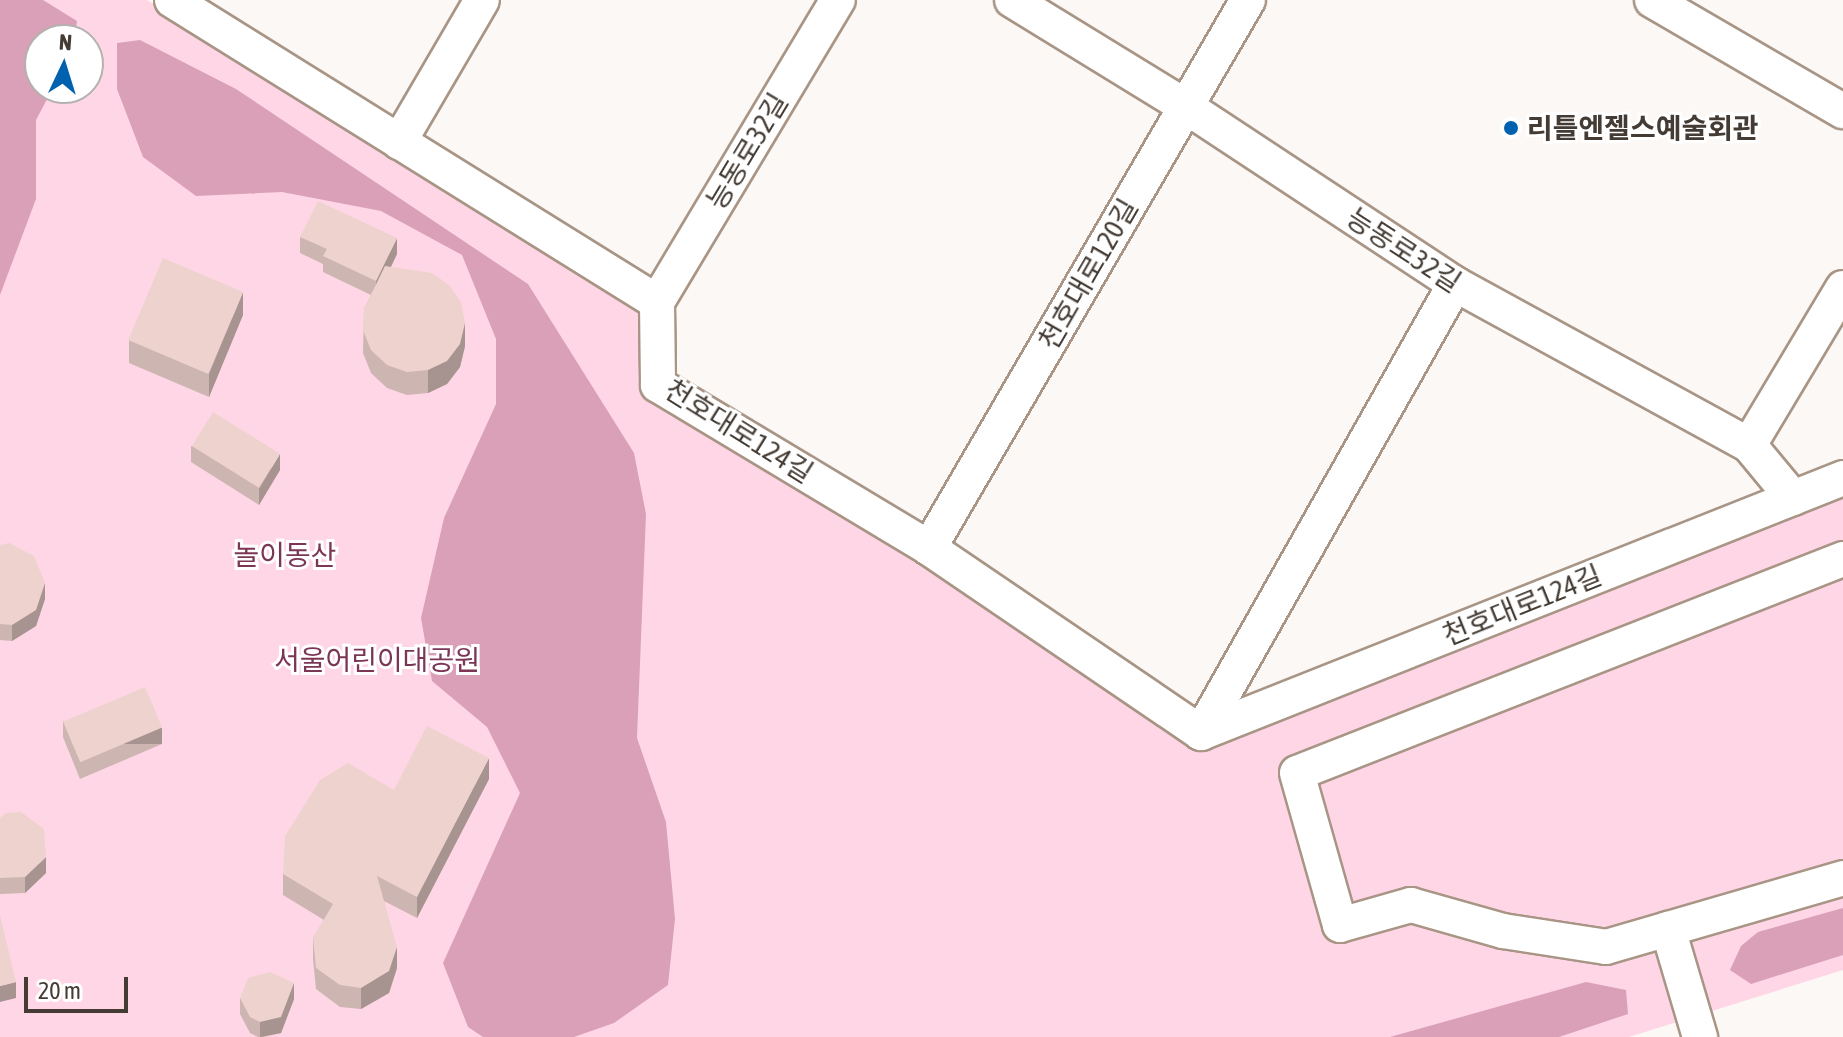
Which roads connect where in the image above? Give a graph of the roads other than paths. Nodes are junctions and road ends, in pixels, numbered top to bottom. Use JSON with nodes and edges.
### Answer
{"nodes":[{"id":1,"x":172,"y":0,"type":"edge"},
{"id":2,"x":482,"y":0,"type":"edge"},
{"id":3,"x":838,"y":0,"type":"edge"},
{"id":4,"x":1012,"y":0,"type":"edge"},
{"id":5,"x":1248,"y":0,"type":"edge"},
{"id":6,"x":1652,"y":0,"type":"edge"},
{"id":7,"x":1185,"y":106,"type":"junction"},
{"id":8,"x":1843,"y":111,"type":"edge"},
{"id":9,"x":399,"y":142,"type":"junction"},
{"id":10,"x":1455,"y":284,"type":"junction"},
{"id":11,"x":1843,"y":288,"type":"edge"},
{"id":12,"x":657,"y":302,"type":"junction"},
{"id":13,"x":1749,"y":445,"type":"junction"},
{"id":14,"x":1843,"y":478,"type":"edge"},
{"id":15,"x":1793,"y":498,"type":"junction"},
{"id":16,"x":929,"y":548,"type":"junction"},
{"id":17,"x":1843,"y":559,"type":"edge"},
{"id":18,"x":1201,"y":733,"type":"junction"},
{"id":19,"x":1843,"y":878,"type":"edge"},
{"id":20,"x":1668,"y":929,"type":"junction"},
{"id":21,"x":1700,"y":1037,"type":"edge"}],
"edges":[{"from":1,"to":9,"type":"street"},
{"from":2,"to":9,"type":"street"},
{"from":3,"to":12,"type":"street","name":"능동로32길"},
{"from":4,"to":7,"type":"street","name":"능동로32길"},
{"from":5,"to":7,"type":"street","name":"천호대로120길"},
{"from":6,"to":8,"type":"street"},
{"from":7,"to":10,"type":"street","name":"능동로32길"},
{"from":7,"to":16,"type":"street","name":"천호대로120길"},
{"from":9,"to":12,"type":"street"},
{"from":10,"to":13,"type":"street","name":"능동로32길"},
{"from":10,"to":18,"type":"street"},
{"from":11,"to":13,"type":"street"},
{"from":12,"to":16,"type":"street","name":"천호대로124길"},
{"from":13,"to":15,"type":"street","name":"능동로32길"},
{"from":14,"to":15,"type":"street","name":"천호대로124길"},
{"from":15,"to":18,"type":"street","name":"천호대로124길"},
{"from":16,"to":18,"type":"street","name":"천호대로124길"},
{"from":17,"to":20,"type":"street"},
{"from":19,"to":20,"type":"street"},
{"from":20,"to":21,"type":"street"}]}
